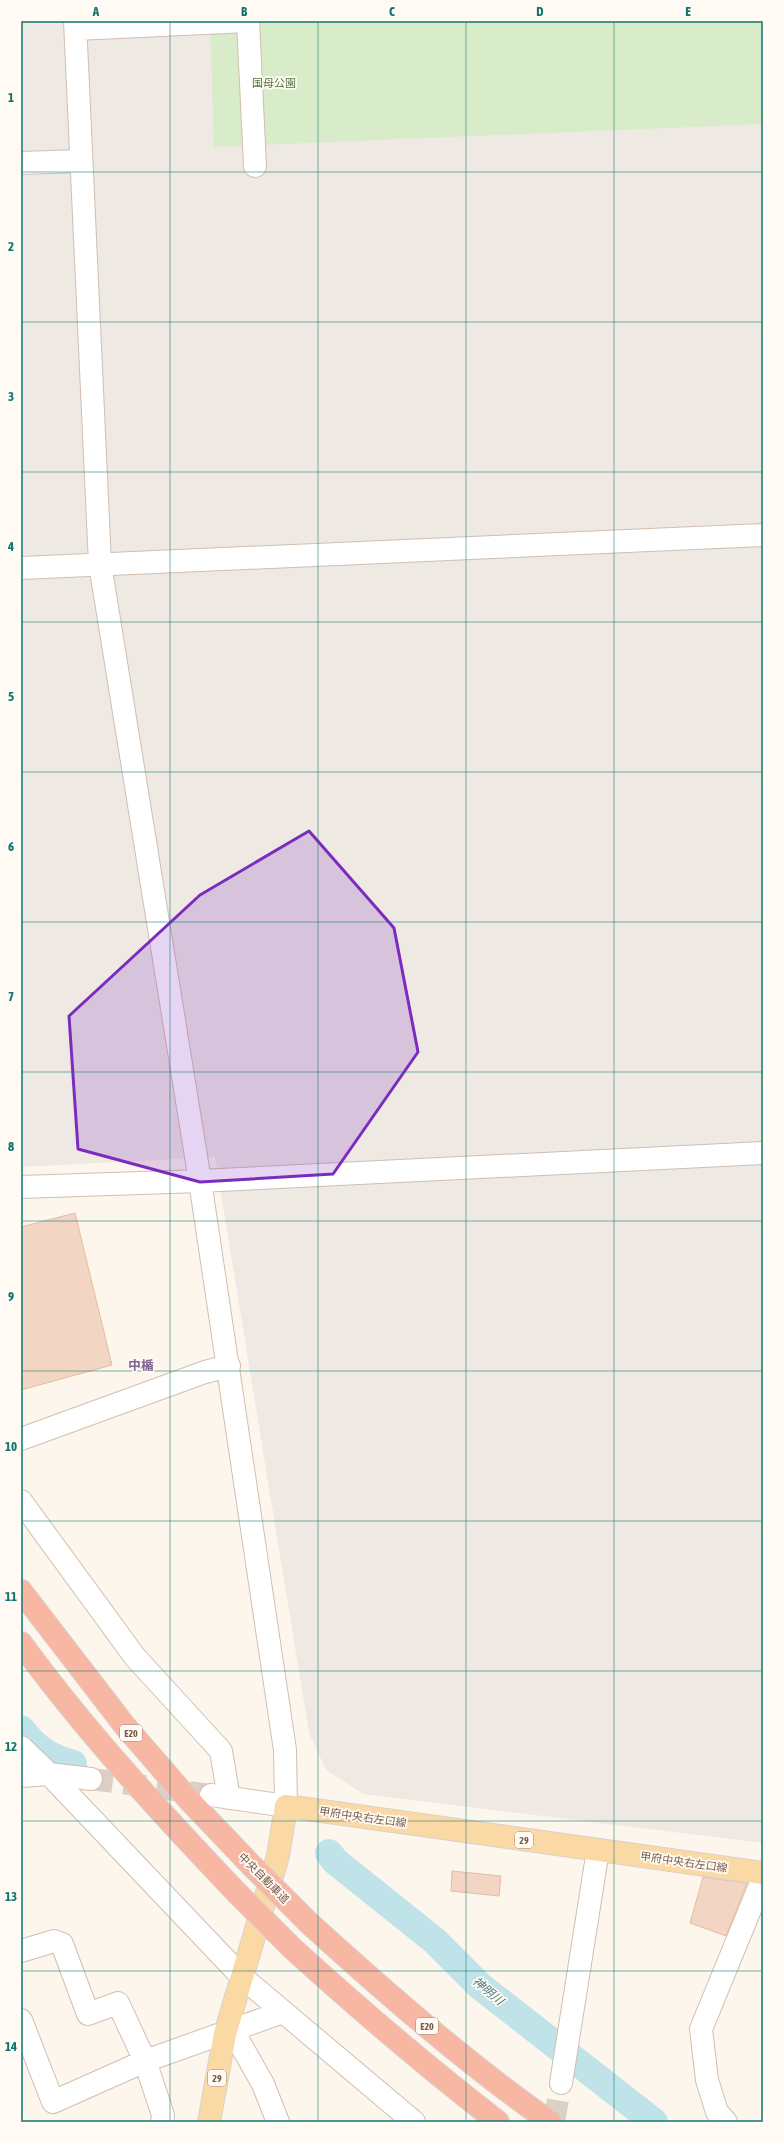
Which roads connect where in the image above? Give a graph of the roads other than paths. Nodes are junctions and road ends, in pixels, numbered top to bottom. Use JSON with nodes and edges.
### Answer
{"nodes":[{"id":1,"x":247,"y":21,"type":"edge"},
{"id":2,"x":76,"y":25,"type":"edge"},
{"id":3,"x":81,"y":161,"type":"junction"},
{"id":4,"x":21,"y":163,"type":"edge"},
{"id":5,"x":255,"y":166,"type":"dead end"},
{"id":6,"x":763,"y":535,"type":"edge"},
{"id":7,"x":100,"y":564,"type":"junction"},
{"id":8,"x":21,"y":568,"type":"edge"},
{"id":9,"x":763,"y":1154,"type":"edge"},
{"id":10,"x":200,"y":1181,"type":"junction"},
{"id":11,"x":21,"y":1187,"type":"edge"},
{"id":12,"x":229,"y":1366,"type":"junction"},
{"id":13,"x":21,"y":1439,"type":"edge"},
{"id":14,"x":21,"y":1500,"type":"edge"},
{"id":15,"x":21,"y":1591,"type":"edge"},
{"id":16,"x":21,"y":1643,"type":"edge"},
{"id":17,"x":21,"y":1748,"type":"edge"},
{"id":18,"x":50,"y":1774,"type":"junction"},
{"id":19,"x":21,"y":1776,"type":"edge"},
{"id":20,"x":92,"y":1779,"type":"tunnel mouth"},
{"id":21,"x":286,"y":1806,"type":"junction"},
{"id":22,"x":598,"y":1850,"type":"junction"},
{"id":23,"x":763,"y":1873,"type":"edge"},
{"id":24,"x":763,"y":1878,"type":"edge"},
{"id":25,"x":21,"y":1951,"type":"edge"},
{"id":26,"x":242,"y":1977,"type":"junction"},
{"id":27,"x":283,"y":2012,"type":"junction"},
{"id":28,"x":21,"y":2020,"type":"edge"},
{"id":29,"x":229,"y":2032,"type":"junction"},
{"id":30,"x":146,"y":2061,"type":"junction"},
{"id":31,"x":561,"y":2083,"type":"tunnel mouth"},
{"id":32,"x":162,"y":2122,"type":"edge"},
{"id":33,"x":209,"y":2122,"type":"edge"},
{"id":34,"x":278,"y":2122,"type":"edge"},
{"id":35,"x":414,"y":2122,"type":"edge"},
{"id":36,"x":498,"y":2122,"type":"edge"},
{"id":37,"x":550,"y":2122,"type":"edge"},
{"id":38,"x":726,"y":2122,"type":"edge"}],
"edges":[{"from":1,"to":2,"type":"street"},
{"from":1,"to":5,"type":"street"},
{"from":2,"to":3,"type":"street"},
{"from":3,"to":4,"type":"street"},
{"from":3,"to":7,"type":"street"},
{"from":6,"to":7,"type":"street"},
{"from":7,"to":8,"type":"street"},
{"from":7,"to":10,"type":"street"},
{"from":9,"to":10,"type":"street"},
{"from":10,"to":11,"type":"street"},
{"from":10,"to":12,"type":"street"},
{"from":12,"to":13,"type":"street"},
{"from":12,"to":21,"type":"street"},
{"from":14,"to":21,"type":"street"},
{"from":15,"to":37,"type":"highway","name":"中央自動車道","number":"E20","bridge":true},
{"from":16,"to":36,"type":"highway","number":"E20","bridge":true},
{"from":17,"to":18,"type":"street"},
{"from":18,"to":19,"type":"street"},
{"from":18,"to":20,"type":"street"},
{"from":18,"to":26,"type":"street"},
{"from":21,"to":22,"type":"main road","name":"甲府中央右左口線","number":"29"},
{"from":21,"to":26,"type":"main road","number":"29"},
{"from":22,"to":23,"type":"main road","name":"甲府中央右左口線","number":"29"},
{"from":22,"to":31,"type":"street"},
{"from":24,"to":38,"type":"street"},
{"from":25,"to":30,"type":"street"},
{"from":26,"to":27,"type":"street"},
{"from":26,"to":29,"type":"main road","number":"29"},
{"from":27,"to":29,"type":"street"},
{"from":27,"to":35,"type":"street"},
{"from":28,"to":30,"type":"street"},
{"from":29,"to":30,"type":"street"},
{"from":29,"to":33,"type":"main road","number":"29"},
{"from":29,"to":34,"type":"street"},
{"from":30,"to":32,"type":"street"}]}
